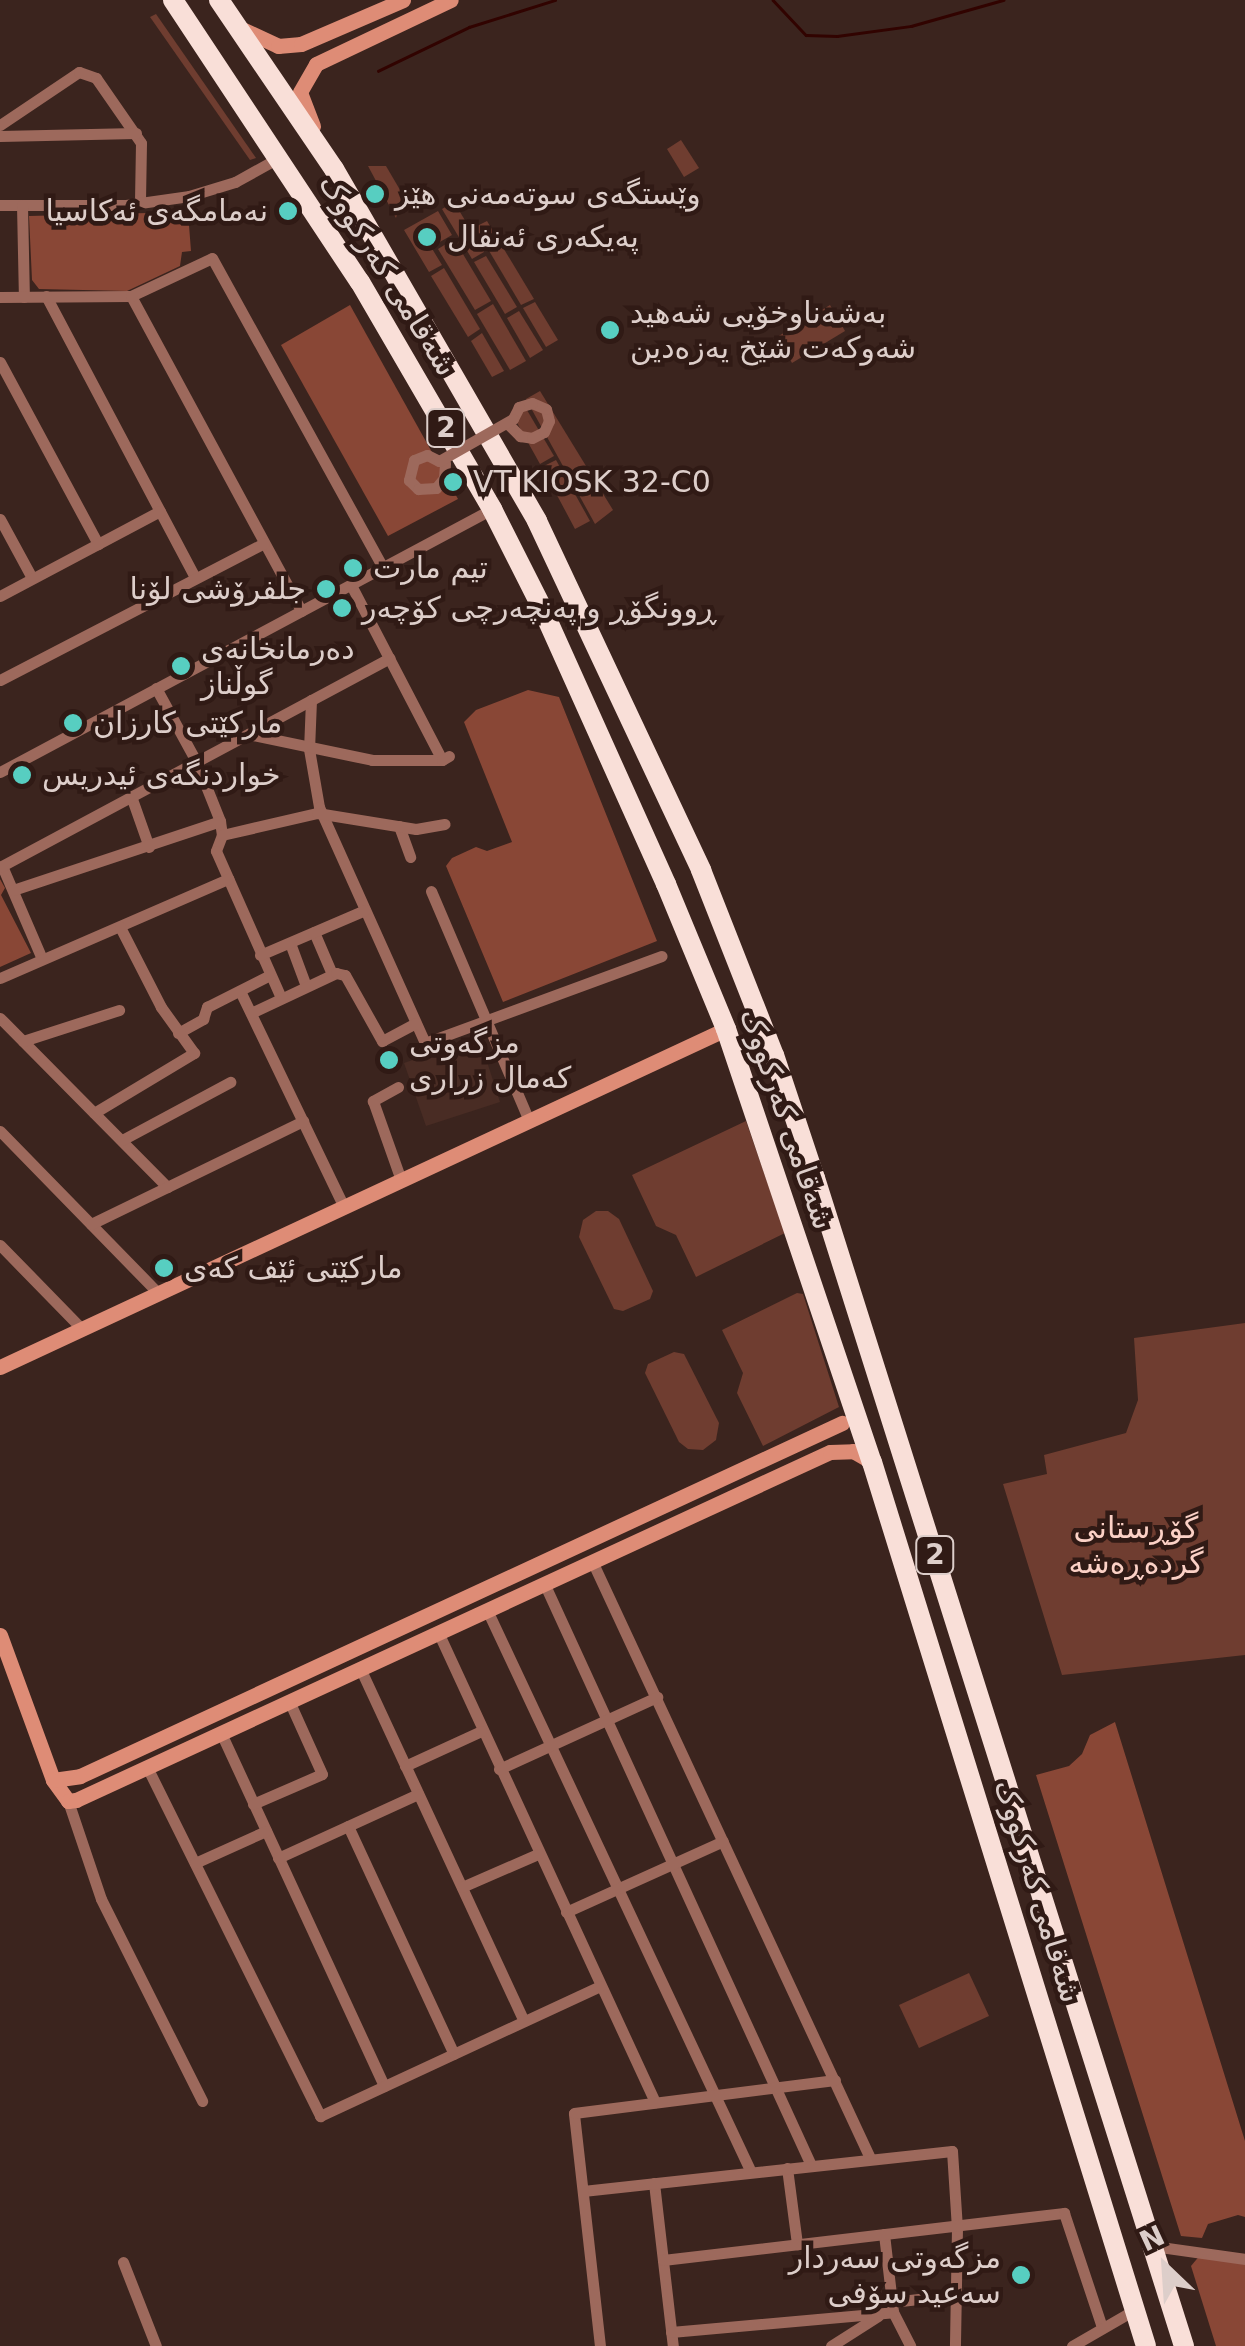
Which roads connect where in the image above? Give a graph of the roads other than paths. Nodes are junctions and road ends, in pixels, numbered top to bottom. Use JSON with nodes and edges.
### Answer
{"nodes":[{"id":1,"x":174,"y":0,"type":"edge"},
{"id":2,"x":219,"y":0,"type":"edge"},
{"id":3,"x":403,"y":0,"type":"edge"},
{"id":4,"x":451,"y":0,"type":"edge"},
{"id":5,"x":411,"y":18,"type":"junction"},
{"id":6,"x":239,"y":28,"type":"junction"},
{"id":7,"x":0,"y":125,"type":"edge"},
{"id":8,"x":136,"y":134,"type":"junction"},
{"id":9,"x":0,"y":136,"type":"edge"},
{"id":10,"x":280,"y":157,"type":"junction"},
{"id":11,"x":332,"y":165,"type":"junction"},
{"id":12,"x":140,"y":202,"type":"junction"},
{"id":13,"x":0,"y":205,"type":"edge"},
{"id":14,"x":22,"y":205,"type":"junction"},
{"id":15,"x":24,"y":296,"type":"junction"},
{"id":16,"x":46,"y":296,"type":"junction"},
{"id":17,"x":131,"y":296,"type":"junction"},
{"id":18,"x":0,"y":297,"type":"edge"},
{"id":19,"x":0,"y":362,"type":"edge"},
{"id":20,"x":510,"y":425,"type":"dead end"},
{"id":21,"x":445,"y":464,"type":"dead end"},
{"id":22,"x":492,"y":510,"type":"junction"},
{"id":23,"x":160,"y":511,"type":"junction"},
{"id":24,"x":0,"y":519,"type":"edge"},
{"id":25,"x":264,"y":543,"type":"junction"},
{"id":26,"x":98,"y":544,"type":"junction"},
{"id":27,"x":383,"y":568,"type":"junction"},
{"id":28,"x":195,"y":577,"type":"junction"},
{"id":29,"x":32,"y":578,"type":"junction"},
{"id":30,"x":351,"y":585,"type":"junction"},
{"id":31,"x":0,"y":596,"type":"edge"},
{"id":32,"x":301,"y":611,"type":"junction"},
{"id":33,"x":390,"y":658,"type":"junction"},
{"id":34,"x":0,"y":680,"type":"edge"},
{"id":35,"x":156,"y":688,"type":"junction"},
{"id":36,"x":311,"y":700,"type":"junction"},
{"id":37,"x":248,"y":734,"type":"junction"},
{"id":38,"x":310,"y":749,"type":"junction"},
{"id":39,"x":196,"y":761,"type":"junction"},
{"id":40,"x":2,"y":766,"type":"edge"},
{"id":41,"x":131,"y":796,"type":"junction"},
{"id":42,"x":322,"y":813,"type":"junction"},
{"id":43,"x":445,"y":824,"type":"dead end"},
{"id":44,"x":399,"y":826,"type":"junction"},
{"id":45,"x":221,"y":828,"type":"junction"},
{"id":46,"x":149,"y":847,"type":"junction"},
{"id":47,"x":410,"y":857,"type":"dead end"},
{"id":48,"x":1,"y":866,"type":"edge"},
{"id":49,"x":701,"y":870,"type":"junction"},
{"id":50,"x":228,"y":879,"type":"junction"},
{"id":51,"x":666,"y":884,"type":"junction"},
{"id":52,"x":13,"y":890,"type":"junction"},
{"id":53,"x":431,"y":891,"type":"dead end"},
{"id":54,"x":364,"y":910,"type":"junction"},
{"id":55,"x":120,"y":927,"type":"junction"},
{"id":56,"x":314,"y":932,"type":"junction"},
{"id":57,"x":290,"y":942,"type":"junction"},
{"id":58,"x":260,"y":955,"type":"junction"},
{"id":59,"x":661,"y":956,"type":"dead end"},
{"id":60,"x":42,"y":959,"type":"junction"},
{"id":61,"x":270,"y":975,"type":"junction"},
{"id":62,"x":339,"y":975,"type":"junction"},
{"id":63,"x":0,"y":978,"type":"edge"},
{"id":64,"x":306,"y":986,"type":"junction"},
{"id":65,"x":240,"y":990,"type":"junction"},
{"id":66,"x":281,"y":998,"type":"junction"},
{"id":67,"x":119,"y":1010,"type":"dead end"},
{"id":68,"x":251,"y":1014,"type":"junction"},
{"id":69,"x":1,"y":1020,"type":"edge"},
{"id":70,"x":488,"y":1022,"type":"junction"},
{"id":71,"x":416,"y":1023,"type":"junction"},
{"id":72,"x":726,"y":1029,"type":"junction"},
{"id":73,"x":178,"y":1033,"type":"junction"},
{"id":74,"x":23,"y":1041,"type":"junction"},
{"id":75,"x":230,"y":1082,"type":"dead end"},
{"id":76,"x":398,"y":1087,"type":"dead end"},
{"id":77,"x":94,"y":1113,"type":"junction"},
{"id":78,"x":303,"y":1121,"type":"junction"},
{"id":79,"x":529,"y":1121,"type":"junction"},
{"id":80,"x":0,"y":1131,"type":"edge"},
{"id":81,"x":122,"y":1140,"type":"junction"},
{"id":82,"x":401,"y":1180,"type":"junction"},
{"id":83,"x":167,"y":1187,"type":"junction"},
{"id":84,"x":344,"y":1207,"type":"junction"},
{"id":85,"x":91,"y":1224,"type":"junction"},
{"id":86,"x":0,"y":1245,"type":"edge"},
{"id":87,"x":158,"y":1294,"type":"junction"},
{"id":88,"x":82,"y":1329,"type":"junction"},
{"id":89,"x":3,"y":1361,"type":"edge"},
{"id":90,"x":848,"y":1393,"type":"junction"},
{"id":91,"x":842,"y":1423,"type":"junction"},
{"id":92,"x":830,"y":1452,"type":"junction"},
{"id":93,"x":872,"y":1462,"type":"junction"},
{"id":94,"x":592,"y":1561,"type":"junction"},
{"id":95,"x":503,"y":1580,"type":"junction"},
{"id":96,"x":544,"y":1583,"type":"junction"},
{"id":97,"x":511,"y":1598,"type":"junction"},
{"id":98,"x":487,"y":1610,"type":"junction"},
{"id":99,"x":438,"y":1632,"type":"junction"},
{"id":100,"x":0,"y":1635,"type":"edge"},
{"id":101,"x":360,"y":1668,"type":"junction"},
{"id":102,"x":264,"y":1691,"type":"junction"},
{"id":103,"x":657,"y":1696,"type":"junction"},
{"id":104,"x":289,"y":1701,"type":"junction"},
{"id":105,"x":272,"y":1709,"type":"junction"},
{"id":106,"x":606,"y":1720,"type":"junction"},
{"id":107,"x":482,"y":1731,"type":"junction"},
{"id":108,"x":221,"y":1733,"type":"junction"},
{"id":109,"x":551,"y":1745,"type":"junction"},
{"id":110,"x":406,"y":1766,"type":"junction"},
{"id":111,"x":147,"y":1767,"type":"junction"},
{"id":112,"x":499,"y":1769,"type":"junction"},
{"id":113,"x":53,"y":1780,"type":"junction"},
{"id":114,"x":418,"y":1794,"type":"junction"},
{"id":115,"x":68,"y":1801,"type":"junction"},
{"id":116,"x":253,"y":1804,"type":"junction"},
{"id":117,"x":348,"y":1826,"type":"junction"},
{"id":118,"x":266,"y":1831,"type":"junction"},
{"id":119,"x":722,"y":1841,"type":"junction"},
{"id":120,"x":538,"y":1854,"type":"junction"},
{"id":121,"x":278,"y":1858,"type":"junction"},
{"id":122,"x":195,"y":1863,"type":"junction"},
{"id":123,"x":674,"y":1863,"type":"junction"},
{"id":124,"x":462,"y":1888,"type":"junction"},
{"id":125,"x":618,"y":1888,"type":"junction"},
{"id":126,"x":566,"y":1912,"type":"junction"},
{"id":127,"x":600,"y":1986,"type":"junction"},
{"id":128,"x":524,"y":2021,"type":"junction"},
{"id":129,"x":454,"y":2054,"type":"junction"},
{"id":130,"x":835,"y":2080,"type":"junction"},
{"id":131,"x":384,"y":2086,"type":"junction"},
{"id":132,"x":778,"y":2089,"type":"junction"},
{"id":133,"x":716,"y":2096,"type":"junction"},
{"id":134,"x":202,"y":2101,"type":"dead end"},
{"id":135,"x":656,"y":2102,"type":"junction"},
{"id":136,"x":870,"y":2158,"type":"junction"},
{"id":137,"x":1122,"y":2158,"type":"junction"},
{"id":138,"x":1092,"y":2164,"type":"junction"},
{"id":139,"x":811,"y":2165,"type":"junction"},
{"id":140,"x":787,"y":2168,"type":"junction"},
{"id":141,"x":751,"y":2172,"type":"junction"},
{"id":142,"x":654,"y":2183,"type":"junction"},
{"id":143,"x":582,"y":2191,"type":"junction"},
{"id":144,"x":957,"y":2228,"type":"junction"},
{"id":145,"x":884,"y":2234,"type":"junction"},
{"id":146,"x":797,"y":2244,"type":"junction"},
{"id":147,"x":1153,"y":2246,"type":"junction"},
{"id":148,"x":1245,"y":2258,"type":"edge"},
{"id":149,"x":663,"y":2260,"type":"junction"},
{"id":150,"x":123,"y":2262,"type":"dead end"},
{"id":151,"x":954,"y":2295,"type":"junction"},
{"id":152,"x":889,"y":2309,"type":"junction"},
{"id":153,"x":1134,"y":2310,"type":"junction"},
{"id":154,"x":1102,"y":2327,"type":"junction"},
{"id":155,"x":672,"y":2339,"type":"edge"},
{"id":156,"x":156,"y":2346,"type":"edge"},
{"id":157,"x":600,"y":2346,"type":"edge"},
{"id":158,"x":831,"y":2346,"type":"edge"},
{"id":159,"x":910,"y":2346,"type":"edge"},
{"id":160,"x":955,"y":2346,"type":"edge"},
{"id":161,"x":1072,"y":2346,"type":"edge"},
{"id":162,"x":1146,"y":2346,"type":"edge"},
{"id":163,"x":1184,"y":2346,"type":"edge"}],
"edges":[{"from":1,"to":10,"type":"highway","name":"شەقامی کەرکووک","number":"2"},
{"from":2,"to":6,"type":"highway","name":"شەقامی کەرکووک","number":"2"},
{"from":3,"to":5,"type":"street"},
{"from":3,"to":6,"type":"street"},
{"from":4,"to":5,"type":"street"},
{"from":5,"to":11,"type":"street"},
{"from":6,"to":11,"type":"highway","name":"شەقامی کەرکووک","number":"2"},
{"from":7,"to":8,"type":"street"},
{"from":8,"to":9,"type":"street"},
{"from":8,"to":12,"type":"street"},
{"from":10,"to":12,"type":"street"},
{"from":10,"to":22,"type":"highway","name":"شەقامی کەرکووک","number":"2"},
{"from":11,"to":49,"type":"highway","name":"شەقامی کەرکووک","number":"2"},
{"from":12,"to":14,"type":"street"},
{"from":13,"to":14,"type":"street"},
{"from":14,"to":15,"type":"street"},
{"from":15,"to":16,"type":"street"},
{"from":15,"to":18,"type":"street"},
{"from":16,"to":17,"type":"street"},
{"from":16,"to":23,"type":"street"},
{"from":17,"to":25,"type":"street"},
{"from":17,"to":27,"type":"street"},
{"from":19,"to":26,"type":"street"},
{"from":20,"to":21,"type":"street","bridge":true},
{"from":22,"to":27,"type":"street"},
{"from":22,"to":51,"type":"highway","name":"شەقامی کەرکووک","number":"2"},
{"from":23,"to":26,"type":"street"},
{"from":23,"to":28,"type":"street"},
{"from":24,"to":29,"type":"street"},
{"from":25,"to":28,"type":"street"},
{"from":25,"to":32,"type":"street"},
{"from":26,"to":29,"type":"street"},
{"from":27,"to":30,"type":"street"},
{"from":28,"to":34,"type":"street"},
{"from":29,"to":31,"type":"street"},
{"from":30,"to":32,"type":"street"},
{"from":30,"to":33,"type":"street"},
{"from":32,"to":35,"type":"street"},
{"from":33,"to":36,"type":"street"},
{"from":33,"to":38,"type":"street"},
{"from":35,"to":39,"type":"street"},
{"from":35,"to":40,"type":"street"},
{"from":36,"to":37,"type":"street"},
{"from":36,"to":38,"type":"street"},
{"from":37,"to":38,"type":"street"},
{"from":37,"to":39,"type":"street"},
{"from":38,"to":42,"type":"street"},
{"from":39,"to":41,"type":"street"},
{"from":39,"to":45,"type":"street"},
{"from":41,"to":46,"type":"street"},
{"from":41,"to":48,"type":"street"},
{"from":42,"to":44,"type":"street"},
{"from":42,"to":45,"type":"street"},
{"from":42,"to":54,"type":"street"},
{"from":43,"to":44,"type":"street"},
{"from":44,"to":47,"type":"street"},
{"from":45,"to":46,"type":"street"},
{"from":45,"to":50,"type":"street"},
{"from":46,"to":52,"type":"street"},
{"from":48,"to":52,"type":"street"},
{"from":49,"to":51,"type":"highway"},
{"from":49,"to":137,"type":"highway","name":"شەقامی کەرکووک","number":"2"},
{"from":50,"to":55,"type":"street"},
{"from":50,"to":58,"type":"street"},
{"from":51,"to":72,"type":"highway","name":"شەقامی کەرکووک","number":"2"},
{"from":52,"to":60,"type":"street"},
{"from":53,"to":70,"type":"street"},
{"from":54,"to":56,"type":"street"},
{"from":54,"to":71,"type":"street"},
{"from":55,"to":60,"type":"street"},
{"from":55,"to":73,"type":"street"},
{"from":56,"to":57,"type":"street"},
{"from":56,"to":62,"type":"street"},
{"from":57,"to":58,"type":"street"},
{"from":57,"to":64,"type":"street"},
{"from":58,"to":61,"type":"street"},
{"from":59,"to":70,"type":"street"},
{"from":60,"to":63,"type":"street"},
{"from":61,"to":65,"type":"street"},
{"from":61,"to":66,"type":"street"},
{"from":62,"to":64,"type":"street"},
{"from":62,"to":71,"type":"street"},
{"from":64,"to":66,"type":"street"},
{"from":65,"to":68,"type":"street"},
{"from":65,"to":73,"type":"street"},
{"from":66,"to":68,"type":"street"},
{"from":67,"to":74,"type":"street"},
{"from":68,"to":78,"type":"street"},
{"from":69,"to":74,"type":"street"},
{"from":70,"to":71,"type":"street"},
{"from":70,"to":79,"type":"street"},
{"from":72,"to":79,"type":"street"},
{"from":72,"to":90,"type":"highway","name":"شەقامی کەرکووک","number":"2"},
{"from":73,"to":77,"type":"street"},
{"from":74,"to":77,"type":"street"},
{"from":75,"to":81,"type":"street"},
{"from":76,"to":82,"type":"street"},
{"from":77,"to":81,"type":"street"},
{"from":78,"to":83,"type":"street"},
{"from":78,"to":84,"type":"street"},
{"from":79,"to":82,"type":"street"},
{"from":80,"to":85,"type":"street"},
{"from":81,"to":83,"type":"street"},
{"from":82,"to":84,"type":"street"},
{"from":83,"to":85,"type":"street"},
{"from":84,"to":87,"type":"street"},
{"from":85,"to":87,"type":"street"},
{"from":86,"to":88,"type":"street"},
{"from":87,"to":88,"type":"street"},
{"from":88,"to":89,"type":"street"},
{"from":90,"to":91,"type":"street"},
{"from":90,"to":93,"type":"highway","name":"شەقامی کەرکووک","number":"2"},
{"from":91,"to":92,"type":"street"},
{"from":91,"to":95,"type":"street"},
{"from":92,"to":93,"type":"street"},
{"from":92,"to":94,"type":"street"},
{"from":93,"to":138,"type":"highway","name":"شەقامی کەرکووک","number":"2"},
{"from":94,"to":96,"type":"street"},
{"from":94,"to":103,"type":"street"},
{"from":95,"to":97,"type":"street"},
{"from":95,"to":102,"type":"street"},
{"from":96,"to":97,"type":"street"},
{"from":96,"to":106,"type":"street"},
{"from":97,"to":98,"type":"street"},
{"from":98,"to":99,"type":"street"},
{"from":98,"to":109,"type":"street"},
{"from":99,"to":101,"type":"street"},
{"from":99,"to":107,"type":"street"},
{"from":100,"to":113,"type":"street"},
{"from":101,"to":104,"type":"street"},
{"from":101,"to":110,"type":"street"},
{"from":102,"to":105,"type":"street"},
{"from":102,"to":113,"type":"street"},
{"from":103,"to":106,"type":"street"},
{"from":103,"to":119,"type":"street"},
{"from":104,"to":105,"type":"street"},
{"from":104,"to":116,"type":"street"},
{"from":105,"to":108,"type":"street"},
{"from":106,"to":109,"type":"street"},
{"from":106,"to":123,"type":"street"},
{"from":107,"to":110,"type":"street"},
{"from":107,"to":112,"type":"street"},
{"from":108,"to":111,"type":"street"},
{"from":108,"to":116,"type":"street"},
{"from":109,"to":112,"type":"street"},
{"from":109,"to":125,"type":"street"},
{"from":110,"to":114,"type":"street"},
{"from":111,"to":115,"type":"street"},
{"from":111,"to":122,"type":"street"},
{"from":112,"to":120,"type":"street"},
{"from":113,"to":115,"type":"street"},
{"from":114,"to":117,"type":"street"},
{"from":114,"to":124,"type":"street"},
{"from":115,"to":134,"type":"street"},
{"from":116,"to":118,"type":"street"},
{"from":117,"to":121,"type":"street"},
{"from":117,"to":129,"type":"street"},
{"from":118,"to":121,"type":"street"},
{"from":118,"to":122,"type":"street"},
{"from":119,"to":123,"type":"street"},
{"from":119,"to":130,"type":"street"},
{"from":120,"to":124,"type":"street"},
{"from":120,"to":126,"type":"street"},
{"from":121,"to":131,"type":"street"},
{"from":122,"to":131,"type":"street"},
{"from":123,"to":125,"type":"street"},
{"from":123,"to":132,"type":"street"},
{"from":124,"to":128,"type":"street"},
{"from":125,"to":126,"type":"street"},
{"from":125,"to":133,"type":"street"},
{"from":126,"to":127,"type":"street"},
{"from":127,"to":128,"type":"street"},
{"from":127,"to":135,"type":"street"},
{"from":128,"to":129,"type":"street"},
{"from":129,"to":131,"type":"street"},
{"from":130,"to":132,"type":"street"},
{"from":130,"to":136,"type":"street"},
{"from":132,"to":133,"type":"street"},
{"from":132,"to":139,"type":"street"},
{"from":133,"to":135,"type":"street"},
{"from":133,"to":141,"type":"street"},
{"from":135,"to":143,"type":"street"},
{"from":136,"to":139,"type":"street"},
{"from":136,"to":144,"type":"street"},
{"from":137,"to":138,"type":"highway"},
{"from":137,"to":147,"type":"highway","name":"شەقامی کەرکووک","number":"2"},
{"from":138,"to":153,"type":"highway","name":"شەقامی کەرکووک","number":"2"},
{"from":139,"to":140,"type":"street"},
{"from":140,"to":141,"type":"street"},
{"from":140,"to":146,"type":"street"},
{"from":141,"to":142,"type":"street"},
{"from":142,"to":143,"type":"street"},
{"from":142,"to":149,"type":"street"},
{"from":143,"to":157,"type":"street"},
{"from":144,"to":145,"type":"street"},
{"from":144,"to":151,"type":"street"},
{"from":144,"to":154,"type":"street"},
{"from":145,"to":146,"type":"street"},
{"from":145,"to":152,"type":"street"},
{"from":146,"to":149,"type":"street"},
{"from":147,"to":148,"type":"street"},
{"from":147,"to":163,"type":"highway","name":"شەقامی کەرکووک","number":"2"},
{"from":149,"to":155,"type":"street"},
{"from":150,"to":156,"type":"street"},
{"from":151,"to":152,"type":"street"},
{"from":151,"to":160,"type":"street"},
{"from":152,"to":155,"type":"street"},
{"from":152,"to":158,"type":"street"},
{"from":152,"to":159,"type":"street"},
{"from":153,"to":154,"type":"street"},
{"from":153,"to":162,"type":"highway","name":"شەقامی کەرکووک","number":"2"},
{"from":154,"to":161,"type":"street"}]}
